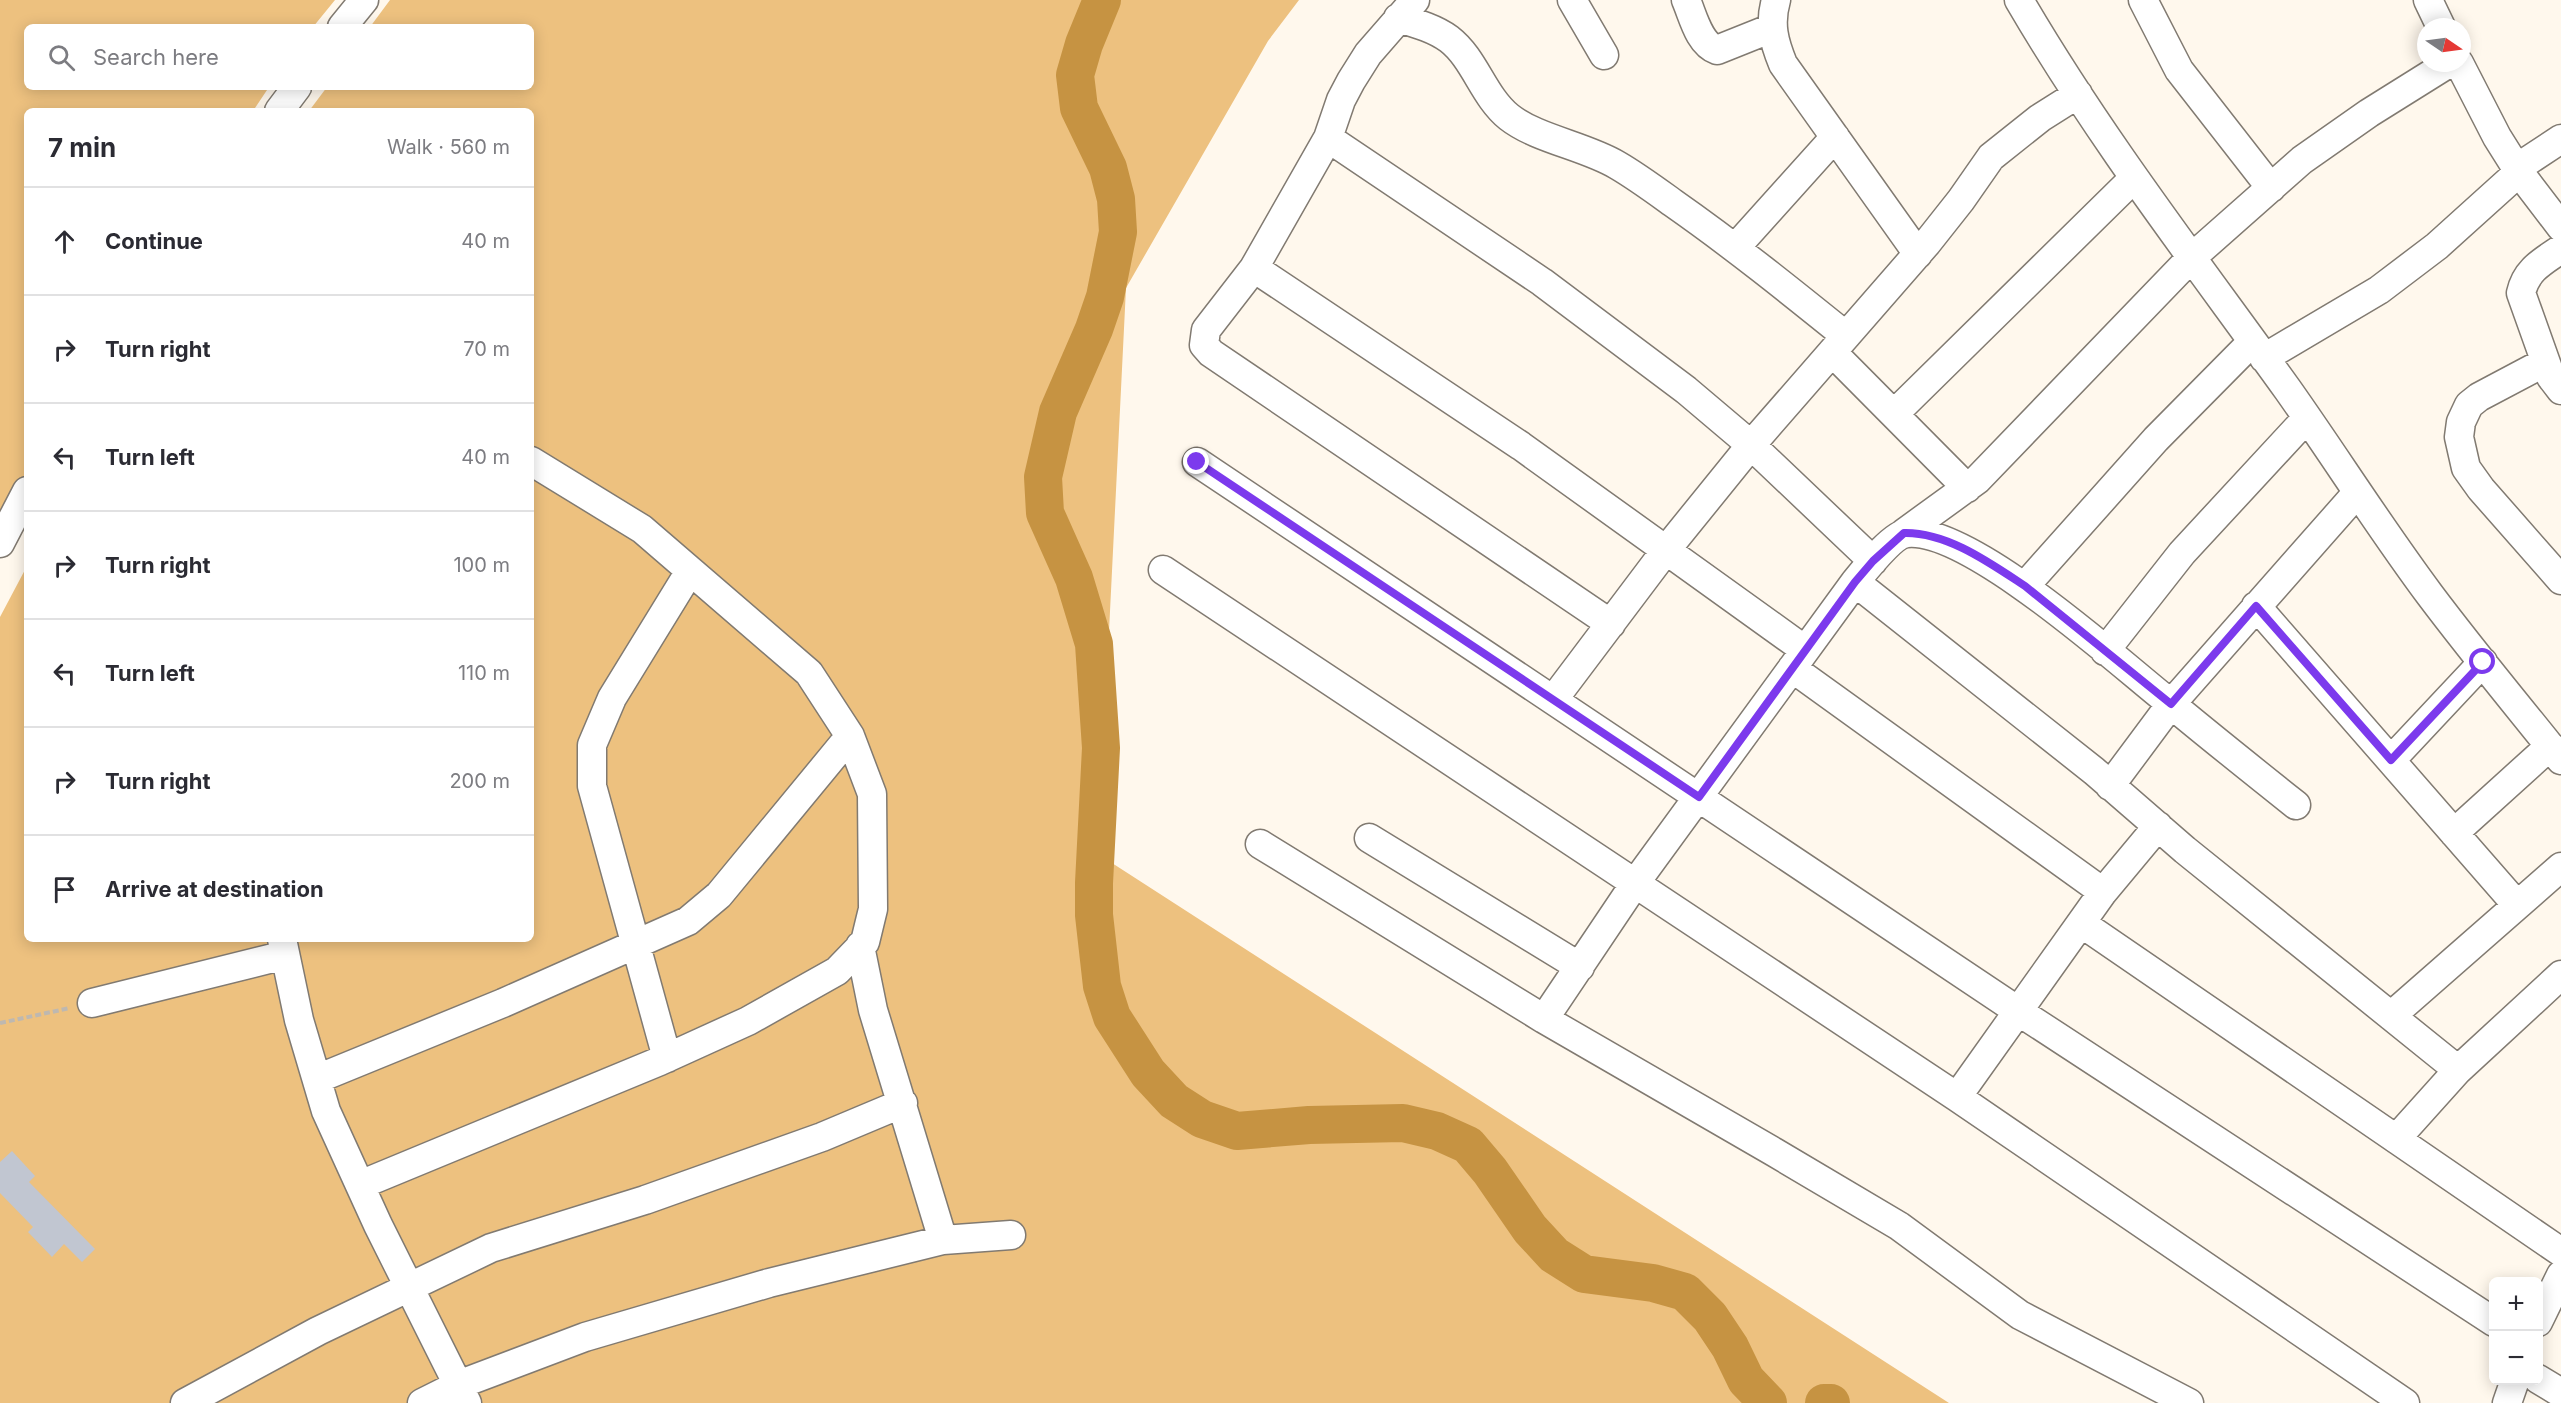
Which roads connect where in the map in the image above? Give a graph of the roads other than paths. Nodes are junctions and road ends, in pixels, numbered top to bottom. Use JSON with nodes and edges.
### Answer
{"nodes":[{"id":1,"x":364,"y":0,"type":"edge"},
{"id":2,"x":1572,"y":0,"type":"edge"},
{"id":3,"x":1686,"y":0,"type":"edge"},
{"id":4,"x":1776,"y":0,"type":"edge"},
{"id":5,"x":2019,"y":0,"type":"edge"},
{"id":6,"x":2143,"y":0,"type":"edge"},
{"id":7,"x":2428,"y":0,"type":"edge"},
{"id":8,"x":1407,"y":9,"type":"edge"},
{"id":9,"x":2437,"y":18,"type":"edge"},
{"id":10,"x":344,"y":24,"type":"edge"},
{"id":11,"x":1772,"y":28,"type":"junction"},
{"id":12,"x":1604,"y":55,"type":"dead end"},
{"id":13,"x":2435,"y":72,"type":"edge"},
{"id":14,"x":2464,"y":72,"type":"edge"},
{"id":15,"x":2078,"y":94,"type":"junction"},
{"id":16,"x":1835,"y":137,"type":"junction"},
{"id":17,"x":1328,"y":138,"type":"junction"},
{"id":18,"x":2561,"y":139,"type":"edge"},
{"id":19,"x":2518,"y":170,"type":"junction"},
{"id":20,"x":2134,"y":178,"type":"junction"},
{"id":21,"x":2271,"y":188,"type":"junction"},
{"id":22,"x":2561,"y":227,"type":"edge"},
{"id":23,"x":1736,"y":247,"type":"junction"},
{"id":24,"x":2561,"y":249,"type":"edge"},
{"id":25,"x":1918,"y":254,"type":"junction"},
{"id":26,"x":2190,"y":259,"type":"junction"},
{"id":27,"x":1254,"y":268,"type":"junction"},
{"id":28,"x":1839,"y":344,"type":"junction"},
{"id":29,"x":2258,"y":350,"type":"junction"},
{"id":30,"x":2546,"y":362,"type":"junction"},
{"id":31,"x":2561,"y":390,"type":"edge"},
{"id":32,"x":1894,"y":414,"type":"junction"},
{"id":33,"x":2306,"y":419,"type":"junction"},
{"id":34,"x":1751,"y":445,"type":"junction"},
{"id":35,"x":1197,"y":462,"type":"dead end"},
{"id":36,"x":534,"y":463,"type":"edge"},
{"id":37,"x":1967,"y":488,"type":"junction"},
{"id":38,"x":2357,"y":493,"type":"junction"},
{"id":39,"x":24,"y":497,"type":"edge"},
{"id":40,"x":1904,"y":533,"type":"junction"},
{"id":41,"x":0,"y":543,"type":"edge"},
{"id":42,"x":1666,"y":550,"type":"junction"},
{"id":43,"x":1873,"y":561,"type":"junction"},
{"id":44,"x":1163,"y":570,"type":"dead end"},
{"id":45,"x":690,"y":571,"type":"junction"},
{"id":46,"x":2561,"y":580,"type":"edge"},
{"id":47,"x":1855,"y":582,"type":"junction"},
{"id":48,"x":2025,"y":586,"type":"junction"},
{"id":49,"x":2256,"y":606,"type":"junction"},
{"id":50,"x":1611,"y":624,"type":"junction"},
{"id":51,"x":2105,"y":651,"type":"junction"},
{"id":52,"x":1799,"y":659,"type":"junction"},
{"id":53,"x":2483,"y":662,"type":"junction"},
{"id":54,"x":1553,"y":700,"type":"junction"},
{"id":55,"x":2171,"y":704,"type":"junction"},
{"id":56,"x":850,"y":736,"type":"junction"},
{"id":57,"x":2555,"y":753,"type":"edge"},
{"id":58,"x":2391,"y":760,"type":"junction"},
{"id":59,"x":2110,"y":786,"type":"junction"},
{"id":60,"x":1699,"y":797,"type":"junction"},
{"id":61,"x":2296,"y":805,"type":"dead end"},
{"id":62,"x":2158,"y":826,"type":"junction"},
{"id":63,"x":2454,"y":833,"type":"junction"},
{"id":64,"x":1370,"y":838,"type":"dead end"},
{"id":65,"x":1260,"y":844,"type":"dead end"},
{"id":66,"x":2561,"y":867,"type":"edge"},
{"id":67,"x":1636,"y":882,"type":"junction"},
{"id":68,"x":2103,"y":892,"type":"junction"},
{"id":69,"x":2517,"y":905,"type":"junction"},
{"id":70,"x":2081,"y":923,"type":"junction"},
{"id":71,"x":635,"y":945,"type":"junction"},
{"id":72,"x":860,"y":946,"type":"junction"},
{"id":73,"x":283,"y":947,"type":"edge"},
{"id":74,"x":1580,"y":967,"type":"junction"},
{"id":75,"x":2561,"y":975,"type":"edge"},
{"id":76,"x":92,"y":1003,"type":"road end"},
{"id":77,"x":2018,"y":1011,"type":"junction"},
{"id":78,"x":2391,"y":1016,"type":"junction"},
{"id":79,"x":1544,"y":1019,"type":"junction"},
{"id":80,"x":667,"y":1058,"type":"junction"},
{"id":81,"x":2458,"y":1070,"type":"junction"},
{"id":82,"x":316,"y":1079,"type":"junction"},
{"id":83,"x":1957,"y":1097,"type":"junction"},
{"id":84,"x":903,"y":1103,"type":"junction"},
{"id":85,"x":2396,"y":1138,"type":"junction"},
{"id":86,"x":360,"y":1185,"type":"junction"},
{"id":87,"x":1011,"y":1235,"type":"dead end"},
{"id":88,"x":943,"y":1240,"type":"junction"},
{"id":89,"x":2561,"y":1252,"type":"edge"},
{"id":90,"x":2561,"y":1275,"type":"edge"},
{"id":91,"x":409,"y":1286,"type":"junction"},
{"id":92,"x":2543,"y":1312,"type":"edge"},
{"id":93,"x":2489,"y":1319,"type":"edge"},
{"id":94,"x":2543,"y":1382,"type":"edge"},
{"id":95,"x":2513,"y":1385,"type":"edge"},
{"id":96,"x":2561,"y":1393,"type":"edge"},
{"id":97,"x":463,"y":1394,"type":"edge"},
{"id":98,"x":185,"y":1403,"type":"edge"},
{"id":99,"x":422,"y":1403,"type":"edge"},
{"id":100,"x":2189,"y":1403,"type":"edge"},
{"id":101,"x":2405,"y":1403,"type":"edge"},
{"id":102,"x":2507,"y":1403,"type":"edge"}],
"edges":[{"from":1,"to":10,"type":"street"},
{"from":2,"to":12,"type":"street"},
{"from":3,"to":11,"type":"street"},
{"from":4,"to":11,"type":"street"},
{"from":5,"to":15,"type":"street"},
{"from":6,"to":21,"type":"street"},
{"from":7,"to":9,"type":"street"},
{"from":8,"to":17,"type":"street"},
{"from":8,"to":23,"type":"street"},
{"from":11,"to":16,"type":"street"},
{"from":13,"to":21,"type":"street"},
{"from":14,"to":19,"type":"street"},
{"from":15,"to":20,"type":"street"},
{"from":15,"to":25,"type":"street"},
{"from":16,"to":23,"type":"street"},
{"from":16,"to":25,"type":"street"},
{"from":17,"to":27,"type":"street"},
{"from":17,"to":34,"type":"street"},
{"from":18,"to":19,"type":"street"},
{"from":19,"to":22,"type":"street"},
{"from":19,"to":29,"type":"street"},
{"from":20,"to":26,"type":"street"},
{"from":20,"to":32,"type":"street"},
{"from":21,"to":26,"type":"street"},
{"from":23,"to":28,"type":"street"},
{"from":24,"to":30,"type":"street"},
{"from":25,"to":28,"type":"street"},
{"from":26,"to":29,"type":"street"},
{"from":26,"to":37,"type":"street"},
{"from":27,"to":42,"type":"street"},
{"from":27,"to":50,"type":"street"},
{"from":28,"to":32,"type":"street"},
{"from":28,"to":34,"type":"street"},
{"from":29,"to":33,"type":"street"},
{"from":29,"to":48,"type":"street"},
{"from":30,"to":31,"type":"street"},
{"from":30,"to":46,"type":"street"},
{"from":32,"to":37,"type":"street"},
{"from":33,"to":38,"type":"street"},
{"from":33,"to":51,"type":"street"},
{"from":34,"to":42,"type":"street"},
{"from":34,"to":43,"type":"street"},
{"from":35,"to":54,"type":"street"},
{"from":36,"to":45,"type":"street"},
{"from":37,"to":40,"type":"street"},
{"from":38,"to":49,"type":"street"},
{"from":38,"to":53,"type":"street"},
{"from":39,"to":41,"type":"street"},
{"from":40,"to":43,"type":"street"},
{"from":40,"to":48,"type":"street"},
{"from":42,"to":50,"type":"street"},
{"from":42,"to":52,"type":"street"},
{"from":43,"to":47,"type":"street"},
{"from":44,"to":67,"type":"street"},
{"from":45,"to":56,"type":"street"},
{"from":45,"to":71,"type":"street"},
{"from":47,"to":52,"type":"street"},
{"from":47,"to":59,"type":"street"},
{"from":48,"to":51,"type":"street"},
{"from":49,"to":55,"type":"street"},
{"from":49,"to":58,"type":"street"},
{"from":50,"to":54,"type":"street"},
{"from":51,"to":55,"type":"street"},
{"from":52,"to":60,"type":"street"},
{"from":52,"to":68,"type":"street"},
{"from":53,"to":57,"type":"street"},
{"from":53,"to":58,"type":"street"},
{"from":54,"to":60,"type":"street"},
{"from":55,"to":59,"type":"street"},
{"from":55,"to":61,"type":"street"},
{"from":56,"to":71,"type":"street"},
{"from":56,"to":72,"type":"street"},
{"from":57,"to":63,"type":"street"},
{"from":58,"to":63,"type":"street"},
{"from":59,"to":62,"type":"street"},
{"from":60,"to":67,"type":"street"},
{"from":60,"to":77,"type":"street"},
{"from":62,"to":68,"type":"street"},
{"from":62,"to":78,"type":"street"},
{"from":63,"to":69,"type":"street"},
{"from":64,"to":74,"type":"street"},
{"from":65,"to":79,"type":"street"},
{"from":66,"to":69,"type":"street"},
{"from":67,"to":74,"type":"street"},
{"from":67,"to":83,"type":"street"},
{"from":68,"to":70,"type":"street"},
{"from":69,"to":78,"type":"street"},
{"from":70,"to":77,"type":"street"},
{"from":70,"to":85,"type":"street"},
{"from":71,"to":80,"type":"street"},
{"from":71,"to":82,"type":"street"},
{"from":72,"to":80,"type":"street"},
{"from":72,"to":84,"type":"street"},
{"from":73,"to":76,"type":"street"},
{"from":73,"to":82,"type":"street"},
{"from":74,"to":79,"type":"street"},
{"from":75,"to":81,"type":"street"},
{"from":77,"to":83,"type":"street"},
{"from":77,"to":93,"type":"street"},
{"from":78,"to":81,"type":"street"},
{"from":79,"to":100,"type":"street"},
{"from":80,"to":86,"type":"street"},
{"from":81,"to":85,"type":"street"},
{"from":82,"to":86,"type":"street"},
{"from":83,"to":101,"type":"street"},
{"from":84,"to":88,"type":"street"},
{"from":84,"to":91,"type":"street"},
{"from":85,"to":89,"type":"street"},
{"from":86,"to":91,"type":"street"},
{"from":87,"to":88,"type":"street"},
{"from":88,"to":97,"type":"street"},
{"from":90,"to":92,"type":"street"},
{"from":91,"to":97,"type":"street"},
{"from":91,"to":98,"type":"street"},
{"from":94,"to":96,"type":"street"},
{"from":95,"to":102,"type":"street"},
{"from":97,"to":99,"type":"street"}]}
